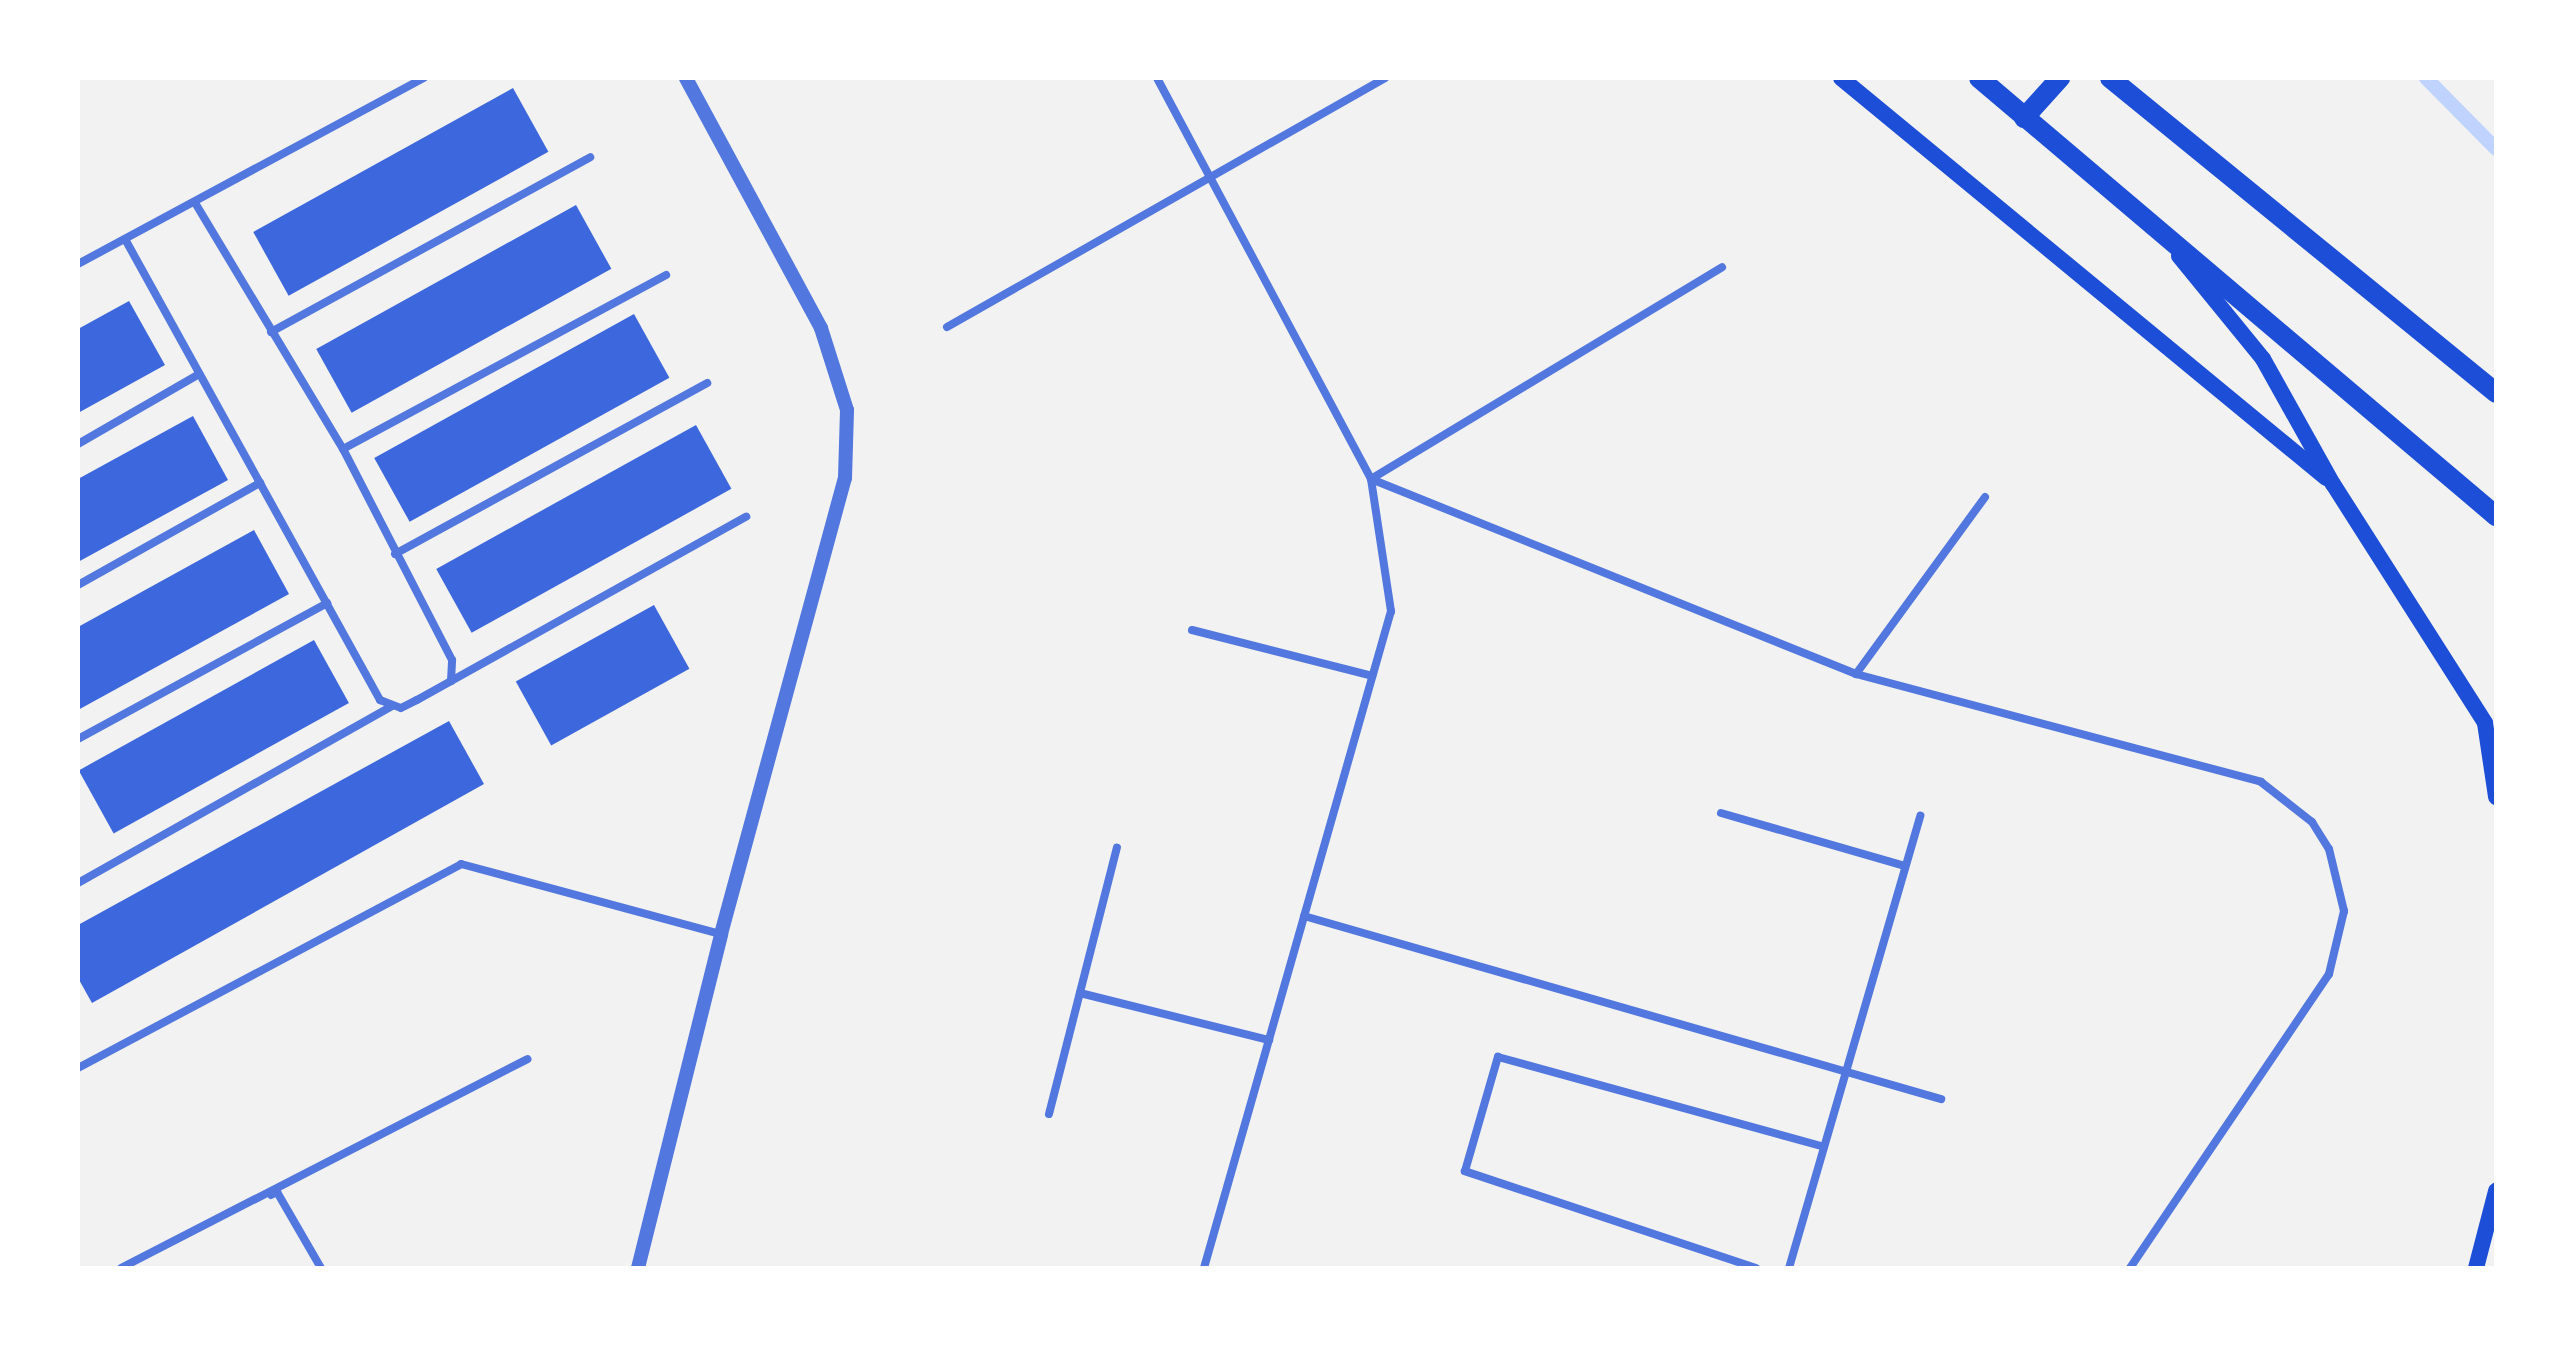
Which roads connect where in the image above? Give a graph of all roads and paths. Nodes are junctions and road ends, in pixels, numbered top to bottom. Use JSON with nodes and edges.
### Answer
{"nodes":[{"id":1,"x":424,"y":78,"type":"edge"},
{"id":2,"x":686,"y":78,"type":"edge"},
{"id":3,"x":1157,"y":78,"type":"edge"},
{"id":4,"x":1385,"y":78,"type":"edge"},
{"id":5,"x":1841,"y":78,"type":"edge"},
{"id":6,"x":1979,"y":78,"type":"edge"},
{"id":7,"x":2060,"y":78,"type":"edge"},
{"id":8,"x":2110,"y":78,"type":"edge"},
{"id":9,"x":2024,"y":118,"type":"junction"},
{"id":10,"x":590,"y":157,"type":"dead end"},
{"id":11,"x":1210,"y":175,"type":"junction"},
{"id":12,"x":195,"y":203,"type":"junction"},
{"id":13,"x":125,"y":239,"type":"junction"},
{"id":14,"x":2165,"y":239,"type":"junction"},
{"id":15,"x":78,"y":264,"type":"edge"},
{"id":16,"x":1722,"y":267,"type":"dead end"},
{"id":17,"x":666,"y":275,"type":"dead end"},
{"id":18,"x":947,"y":327,"type":"dead end"},
{"id":19,"x":271,"y":332,"type":"junction"},
{"id":20,"x":199,"y":374,"type":"junction"},
{"id":21,"x":707,"y":383,"type":"dead end"},
{"id":22,"x":2496,"y":393,"type":"edge"},
{"id":23,"x":78,"y":444,"type":"edge"},
{"id":24,"x":343,"y":449,"type":"junction"},
{"id":25,"x":1371,"y":479,"type":"junction"},
{"id":26,"x":260,"y":483,"type":"junction"},
{"id":27,"x":2333,"y":484,"type":"junction"},
{"id":28,"x":1985,"y":497,"type":"dead end"},
{"id":29,"x":2496,"y":516,"type":"edge"},
{"id":30,"x":746,"y":517,"type":"dead end"},
{"id":31,"x":395,"y":554,"type":"junction"},
{"id":32,"x":78,"y":585,"type":"edge"},
{"id":33,"x":327,"y":603,"type":"junction"},
{"id":34,"x":1192,"y":630,"type":"dead end"},
{"id":35,"x":1856,"y":674,"type":"junction"},
{"id":36,"x":1372,"y":676,"type":"junction"},
{"id":37,"x":451,"y":681,"type":"junction"},
{"id":38,"x":392,"y":706,"type":"junction"},
{"id":39,"x":78,"y":739,"type":"edge"},
{"id":40,"x":2496,"y":797,"type":"edge"},
{"id":41,"x":1721,"y":813,"type":"dead end"},
{"id":42,"x":1920,"y":816,"type":"dead end"},
{"id":43,"x":1117,"y":848,"type":"dead end"},
{"id":44,"x":1905,"y":866,"type":"junction"},
{"id":45,"x":78,"y":883,"type":"edge"},
{"id":46,"x":1304,"y":916,"type":"junction"},
{"id":47,"x":721,"y":934,"type":"junction"},
{"id":48,"x":1080,"y":993,"type":"junction"},
{"id":49,"x":1269,"y":1040,"type":"junction"},
{"id":50,"x":527,"y":1059,"type":"dead end"},
{"id":51,"x":78,"y":1068,"type":"edge"},
{"id":52,"x":1846,"y":1072,"type":"junction"},
{"id":53,"x":1941,"y":1099,"type":"dead end"},
{"id":54,"x":1049,"y":1114,"type":"dead end"},
{"id":55,"x":1824,"y":1147,"type":"junction"},
{"id":56,"x":2496,"y":1191,"type":"edge"},
{"id":57,"x":121,"y":1268,"type":"edge"},
{"id":58,"x":321,"y":1268,"type":"edge"},
{"id":59,"x":638,"y":1268,"type":"edge"},
{"id":60,"x":1204,"y":1268,"type":"edge"},
{"id":61,"x":1756,"y":1268,"type":"edge"},
{"id":62,"x":1789,"y":1268,"type":"edge"},
{"id":63,"x":2130,"y":1268,"type":"edge"},
{"id":64,"x":2476,"y":1268,"type":"edge"}],
"edges":[{"from":1,"to":12,"type":"street"},
{"from":2,"to":47,"type":"street"},
{"from":3,"to":11,"type":"street"},
{"from":4,"to":11,"type":"street"},
{"from":5,"to":27,"type":"main road"},
{"from":6,"to":9,"type":"main road"},
{"from":7,"to":9,"type":"main road"},
{"from":8,"to":22,"type":"main road"},
{"from":9,"to":14,"type":"main road"},
{"from":10,"to":19,"type":"street"},
{"from":11,"to":18,"type":"street"},
{"from":11,"to":25,"type":"street"},
{"from":12,"to":13,"type":"street"},
{"from":12,"to":19,"type":"street"},
{"from":13,"to":15,"type":"street"},
{"from":13,"to":20,"type":"street"},
{"from":14,"to":27,"type":"main road"},
{"from":14,"to":29,"type":"main road"},
{"from":16,"to":25,"type":"street"},
{"from":17,"to":24,"type":"street"},
{"from":19,"to":24,"type":"street"},
{"from":20,"to":23,"type":"street"},
{"from":20,"to":26,"type":"street"},
{"from":21,"to":31,"type":"street"},
{"from":24,"to":31,"type":"street"},
{"from":25,"to":35,"type":"street"},
{"from":25,"to":36,"type":"street"},
{"from":26,"to":32,"type":"street"},
{"from":26,"to":33,"type":"street"},
{"from":27,"to":40,"type":"main road"},
{"from":28,"to":35,"type":"street"},
{"from":30,"to":37,"type":"street"},
{"from":31,"to":37,"type":"street"},
{"from":33,"to":38,"type":"street"},
{"from":33,"to":39,"type":"street"},
{"from":34,"to":36,"type":"street"},
{"from":35,"to":63,"type":"street"},
{"from":36,"to":46,"type":"street"},
{"from":37,"to":38,"type":"street"},
{"from":38,"to":45,"type":"street"},
{"from":41,"to":44,"type":"street"},
{"from":42,"to":44,"type":"street"},
{"from":43,"to":48,"type":"street"},
{"from":44,"to":52,"type":"street"},
{"from":46,"to":49,"type":"street"},
{"from":46,"to":52,"type":"street"},
{"from":47,"to":51,"type":"street"},
{"from":47,"to":59,"type":"street"},
{"from":48,"to":49,"type":"street"},
{"from":48,"to":54,"type":"street"},
{"from":49,"to":60,"type":"street"},
{"from":50,"to":57,"type":"street"},
{"from":52,"to":53,"type":"street"},
{"from":52,"to":55,"type":"street"},
{"from":55,"to":61,"type":"street"},
{"from":55,"to":62,"type":"street"},
{"from":56,"to":64,"type":"main road"},
{"from":57,"to":58,"type":"street"}]}
